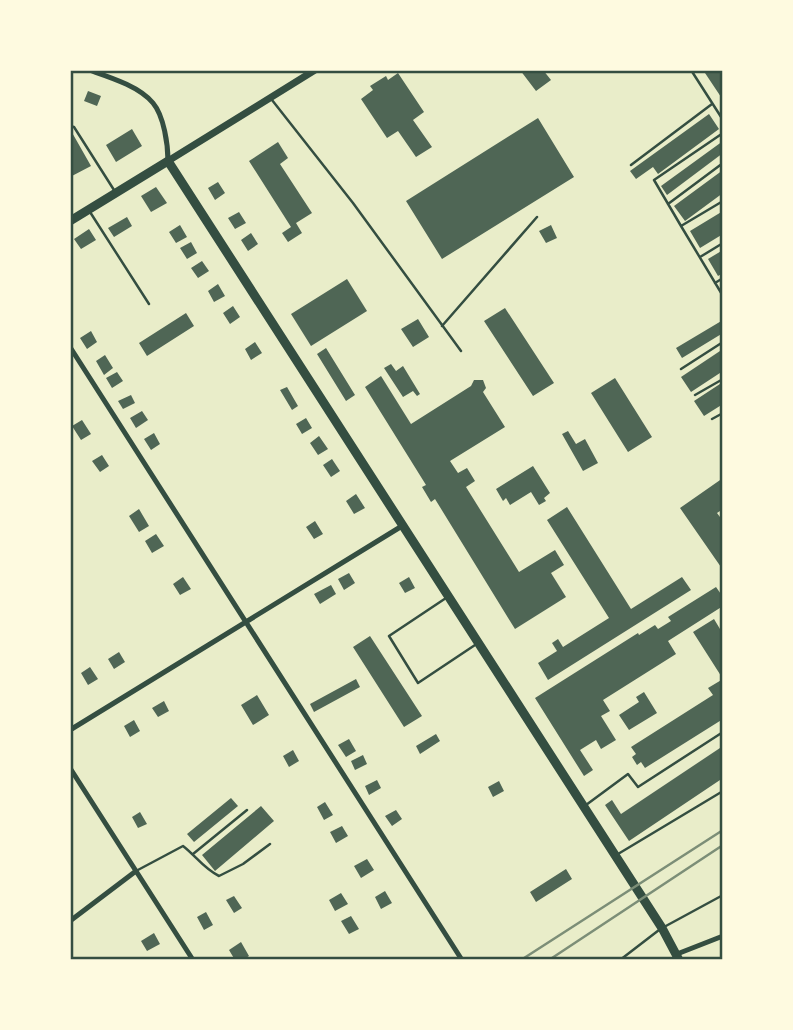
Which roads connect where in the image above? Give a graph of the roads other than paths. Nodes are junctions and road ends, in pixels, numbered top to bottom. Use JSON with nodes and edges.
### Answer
{"nodes":[{"id":1,"x":89,"y":70,"type":"edge"},
{"id":2,"x":315,"y":70,"type":"edge"},
{"id":3,"x":691,"y":70,"type":"edge"},
{"id":4,"x":270,"y":98,"type":"junction"},
{"id":5,"x":712,"y":104,"type":"junction"},
{"id":6,"x":723,"y":120,"type":"edge"},
{"id":7,"x":70,"y":126,"type":"edge"},
{"id":8,"x":723,"y":133,"type":"edge"},
{"id":9,"x":168,"y":161,"type":"junction"},
{"id":10,"x":723,"y":163,"type":"edge"},
{"id":11,"x":631,"y":165,"type":"dead end"},
{"id":12,"x":116,"y":193,"type":"junction"},
{"id":13,"x":723,"y":201,"type":"edge"},
{"id":14,"x":668,"y":204,"type":"junction"},
{"id":15,"x":89,"y":210,"type":"junction"},
{"id":16,"x":537,"y":217,"type":"dead end"},
{"id":17,"x":70,"y":221,"type":"edge"},
{"id":18,"x":681,"y":226,"type":"junction"},
{"id":19,"x":723,"y":243,"type":"edge"},
{"id":20,"x":700,"y":257,"type":"junction"},
{"id":21,"x":723,"y":278,"type":"edge"},
{"id":22,"x":715,"y":283,"type":"junction"},
{"id":23,"x":723,"y":296,"type":"edge"},
{"id":24,"x":149,"y":304,"type":"dead end"},
{"id":25,"x":443,"y":326,"type":"junction"},
{"id":26,"x":723,"y":342,"type":"edge"},
{"id":27,"x":70,"y":347,"type":"edge"},
{"id":28,"x":461,"y":351,"type":"dead end"},
{"id":29,"x":681,"y":369,"type":"dead end"},
{"id":30,"x":723,"y":379,"type":"edge"},
{"id":31,"x":695,"y":395,"type":"dead end"},
{"id":32,"x":723,"y":413,"type":"edge"},
{"id":33,"x":712,"y":419,"type":"dead end"},
{"id":34,"x":402,"y":526,"type":"junction"},
{"id":35,"x":448,"y":597,"type":"junction"},
{"id":36,"x":244,"y":623,"type":"junction"},
{"id":37,"x":478,"y":643,"type":"junction"},
{"id":38,"x":70,"y":730,"type":"edge"},
{"id":39,"x":723,"y":733,"type":"edge"},
{"id":40,"x":70,"y":768,"type":"edge"},
{"id":41,"x":723,"y":791,"type":"edge"},
{"id":42,"x":583,"y":807,"type":"junction"},
{"id":43,"x":247,"y":810,"type":"dead end"},
{"id":44,"x":270,"y":844,"type":"dead end"},
{"id":45,"x":193,"y":854,"type":"junction"},
{"id":46,"x":615,"y":856,"type":"junction"},
{"id":47,"x":136,"y":871,"type":"junction"},
{"id":48,"x":723,"y":895,"type":"edge"},
{"id":49,"x":70,"y":920,"type":"edge"},
{"id":50,"x":662,"y":928,"type":"junction"},
{"id":51,"x":723,"y":936,"type":"edge"},
{"id":52,"x":678,"y":957,"type":"edge"},
{"id":53,"x":193,"y":960,"type":"edge"},
{"id":54,"x":462,"y":960,"type":"edge"},
{"id":55,"x":620,"y":960,"type":"edge"}],
"edges":[{"from":1,"to":9,"type":"street"},
{"from":2,"to":4,"type":"street"},
{"from":3,"to":5,"type":"lane"},
{"from":4,"to":9,"type":"street"},
{"from":4,"to":25,"type":"lane"},
{"from":5,"to":6,"type":"lane"},
{"from":5,"to":11,"type":"lane"},
{"from":7,"to":12,"type":"lane"},
{"from":8,"to":14,"type":"lane"},
{"from":9,"to":12,"type":"main road"},
{"from":9,"to":34,"type":"main road"},
{"from":10,"to":14,"type":"lane"},
{"from":12,"to":15,"type":"main road"},
{"from":13,"to":18,"type":"lane"},
{"from":14,"to":18,"type":"lane"},
{"from":15,"to":17,"type":"main road"},
{"from":15,"to":24,"type":"lane"},
{"from":16,"to":25,"type":"lane"},
{"from":18,"to":20,"type":"lane"},
{"from":19,"to":20,"type":"lane"},
{"from":20,"to":22,"type":"lane"},
{"from":21,"to":22,"type":"lane"},
{"from":22,"to":23,"type":"lane"},
{"from":25,"to":28,"type":"lane"},
{"from":26,"to":29,"type":"lane"},
{"from":27,"to":36,"type":"street"},
{"from":30,"to":31,"type":"lane"},
{"from":32,"to":33,"type":"lane"},
{"from":34,"to":35,"type":"main road"},
{"from":34,"to":36,"type":"street"},
{"from":35,"to":37,"type":"main road"},
{"from":35,"to":37,"type":"lane"},
{"from":36,"to":38,"type":"street"},
{"from":36,"to":54,"type":"street"},
{"from":37,"to":42,"type":"main road"},
{"from":39,"to":42,"type":"lane"},
{"from":40,"to":47,"type":"street"},
{"from":41,"to":46,"type":"lane"},
{"from":42,"to":46,"type":"main road"},
{"from":43,"to":45,"type":"lane"},
{"from":44,"to":45,"type":"lane"},
{"from":45,"to":47,"type":"lane"},
{"from":46,"to":50,"type":"main road"},
{"from":47,"to":49,"type":"street"},
{"from":47,"to":53,"type":"street"},
{"from":48,"to":50,"type":"lane"},
{"from":50,"to":52,"type":"main road"},
{"from":50,"to":55,"type":"lane"},
{"from":51,"to":52,"type":"street"}]}
